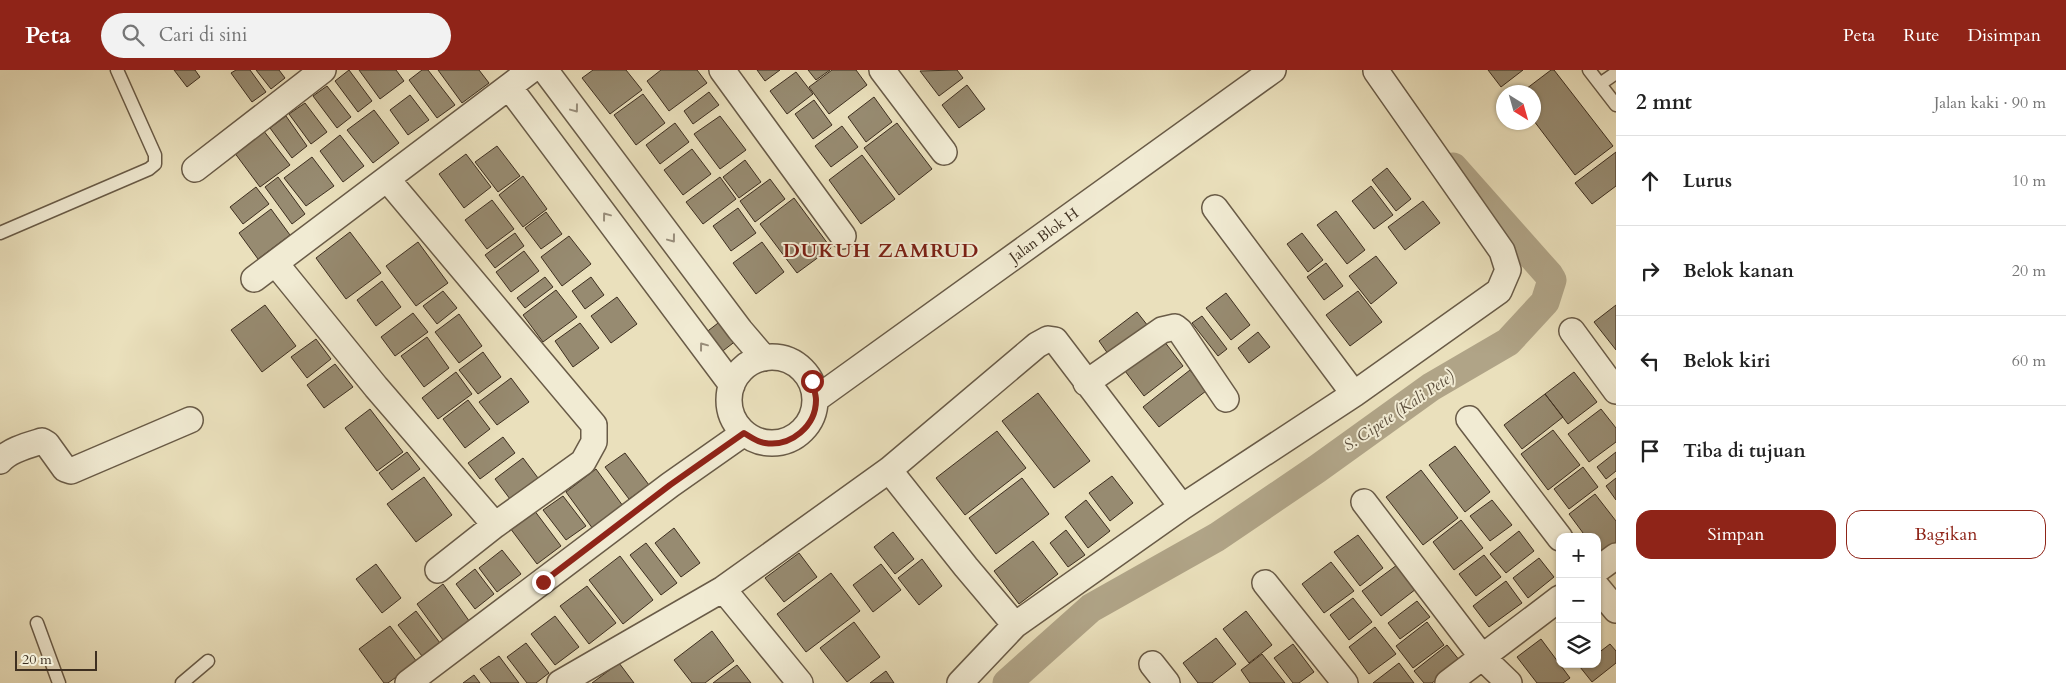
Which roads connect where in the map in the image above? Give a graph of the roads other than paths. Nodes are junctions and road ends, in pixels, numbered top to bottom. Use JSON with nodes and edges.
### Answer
{"nodes":[{"id":1,"x":117,"y":70,"type":"edge"},
{"id":2,"x":323,"y":70,"type":"edge"},
{"id":3,"x":722,"y":70,"type":"edge"},
{"id":4,"x":882,"y":70,"type":"edge"},
{"id":5,"x":1273,"y":70,"type":"edge"},
{"id":6,"x":1589,"y":70,"type":"edge"},
{"id":7,"x":1376,"y":71,"type":"edge"},
{"id":8,"x":1616,"y":73,"type":"edge"},
{"id":9,"x":525,"y":74,"type":"edge"},
{"id":10,"x":1600,"y":84,"type":"junction"},
{"id":11,"x":1616,"y":105,"type":"edge"},
{"id":12,"x":944,"y":152,"type":"dead end"},
{"id":13,"x":195,"y":169,"type":"dead end"},
{"id":14,"x":387,"y":179,"type":"junction"},
{"id":15,"x":1215,"y":208,"type":"dead end"},
{"id":16,"x":0,"y":233,"type":"edge"},
{"id":17,"x":843,"y":236,"type":"dead end"},
{"id":18,"x":276,"y":264,"type":"junction"},
{"id":19,"x":254,"y":279,"type":"dead end"},
{"id":20,"x":1572,"y":331,"type":"dead end"},
{"id":21,"x":764,"y":358,"type":"junction"},
{"id":22,"x":1086,"y":383,"type":"junction"},
{"id":23,"x":732,"y":385,"type":"junction"},
{"id":24,"x":1616,"y":391,"type":"edge"},
{"id":25,"x":1354,"y":394,"type":"junction"},
{"id":26,"x":1226,"y":399,"type":"dead end"},
{"id":27,"x":816,"y":400,"type":"junction"},
{"id":28,"x":1469,"y":419,"type":"dead end"},
{"id":29,"x":190,"y":420,"type":"dead end"},
{"id":30,"x":744,"y":433,"type":"junction"},
{"id":31,"x":0,"y":461,"type":"edge"},
{"id":32,"x":889,"y":470,"type":"junction"},
{"id":33,"x":1364,"y":502,"type":"dead end"},
{"id":34,"x":1182,"y":507,"type":"junction"},
{"id":35,"x":494,"y":525,"type":"junction"},
{"id":36,"x":1556,"y":533,"type":"edge"},
{"id":37,"x":1616,"y":556,"type":"edge"},
{"id":38,"x":1601,"y":567,"type":"edge"},
{"id":39,"x":438,"y":570,"type":"dead end"},
{"id":40,"x":1265,"y":583,"type":"dead end"},
{"id":41,"x":724,"y":589,"type":"junction"},
{"id":42,"x":1601,"y":592,"type":"edge"},
{"id":43,"x":1556,"y":601,"type":"edge"},
{"id":44,"x":1616,"y":610,"type":"edge"},
{"id":45,"x":37,"y":623,"type":"dead end"},
{"id":46,"x":1015,"y":625,"type":"junction"},
{"id":47,"x":1482,"y":657,"type":"junction"},
{"id":48,"x":208,"y":661,"type":"dead end"},
{"id":49,"x":59,"y":683,"type":"edge"},
{"id":50,"x":182,"y":683,"type":"edge"},
{"id":51,"x":408,"y":683,"type":"edge"},
{"id":52,"x":560,"y":683,"type":"edge"},
{"id":53,"x":800,"y":683,"type":"edge"},
{"id":54,"x":960,"y":683,"type":"edge"},
{"id":55,"x":1345,"y":683,"type":"edge"},
{"id":56,"x":1448,"y":683,"type":"edge"},
{"id":57,"x":1509,"y":683,"type":"edge"}],
"edges":[{"from":1,"to":16,"type":"lane"},
{"from":2,"to":13,"type":"street"},
{"from":3,"to":17,"type":"street"},
{"from":4,"to":12,"type":"street"},
{"from":5,"to":27,"type":"street","name":"Jalan Blok H"},
{"from":6,"to":10,"type":"lane"},
{"from":7,"to":25,"type":"street"},
{"from":8,"to":10,"type":"lane"},
{"from":9,"to":14,"type":"street"},
{"from":9,"to":21,"type":"street","one_way":true},
{"from":23,"to":9,"type":"street","one_way":true},
{"from":10,"to":11,"type":"lane"},
{"from":14,"to":18,"type":"street"},
{"from":14,"to":35,"type":"street"},
{"from":15,"to":25,"type":"street"},
{"from":18,"to":19,"type":"street"},
{"from":18,"to":35,"type":"street"},
{"from":20,"to":24,"type":"street"},
{"from":21,"to":23,"type":"street"},
{"from":21,"to":27,"type":"street"},
{"from":22,"to":26,"type":"street"},
{"from":22,"to":32,"type":"street"},
{"from":22,"to":34,"type":"street"},
{"from":23,"to":30,"type":"street"},
{"from":25,"to":34,"type":"street"},
{"from":27,"to":30,"type":"street"},
{"from":28,"to":36,"type":"street"},
{"from":29,"to":31,"type":"street"},
{"from":30,"to":51,"type":"street"},
{"from":32,"to":41,"type":"street"},
{"from":32,"to":46,"type":"street"},
{"from":33,"to":47,"type":"street"},
{"from":34,"to":46,"type":"street"},
{"from":35,"to":39,"type":"street"},
{"from":37,"to":38,"type":"street"},
{"from":40,"to":55,"type":"street"},
{"from":41,"to":52,"type":"street"},
{"from":41,"to":53,"type":"street"},
{"from":42,"to":44,"type":"street"},
{"from":43,"to":47,"type":"street"},
{"from":45,"to":49,"type":"lane"},
{"from":46,"to":54,"type":"street"},
{"from":47,"to":56,"type":"street"},
{"from":47,"to":57,"type":"street"},
{"from":48,"to":50,"type":"lane"}]}
